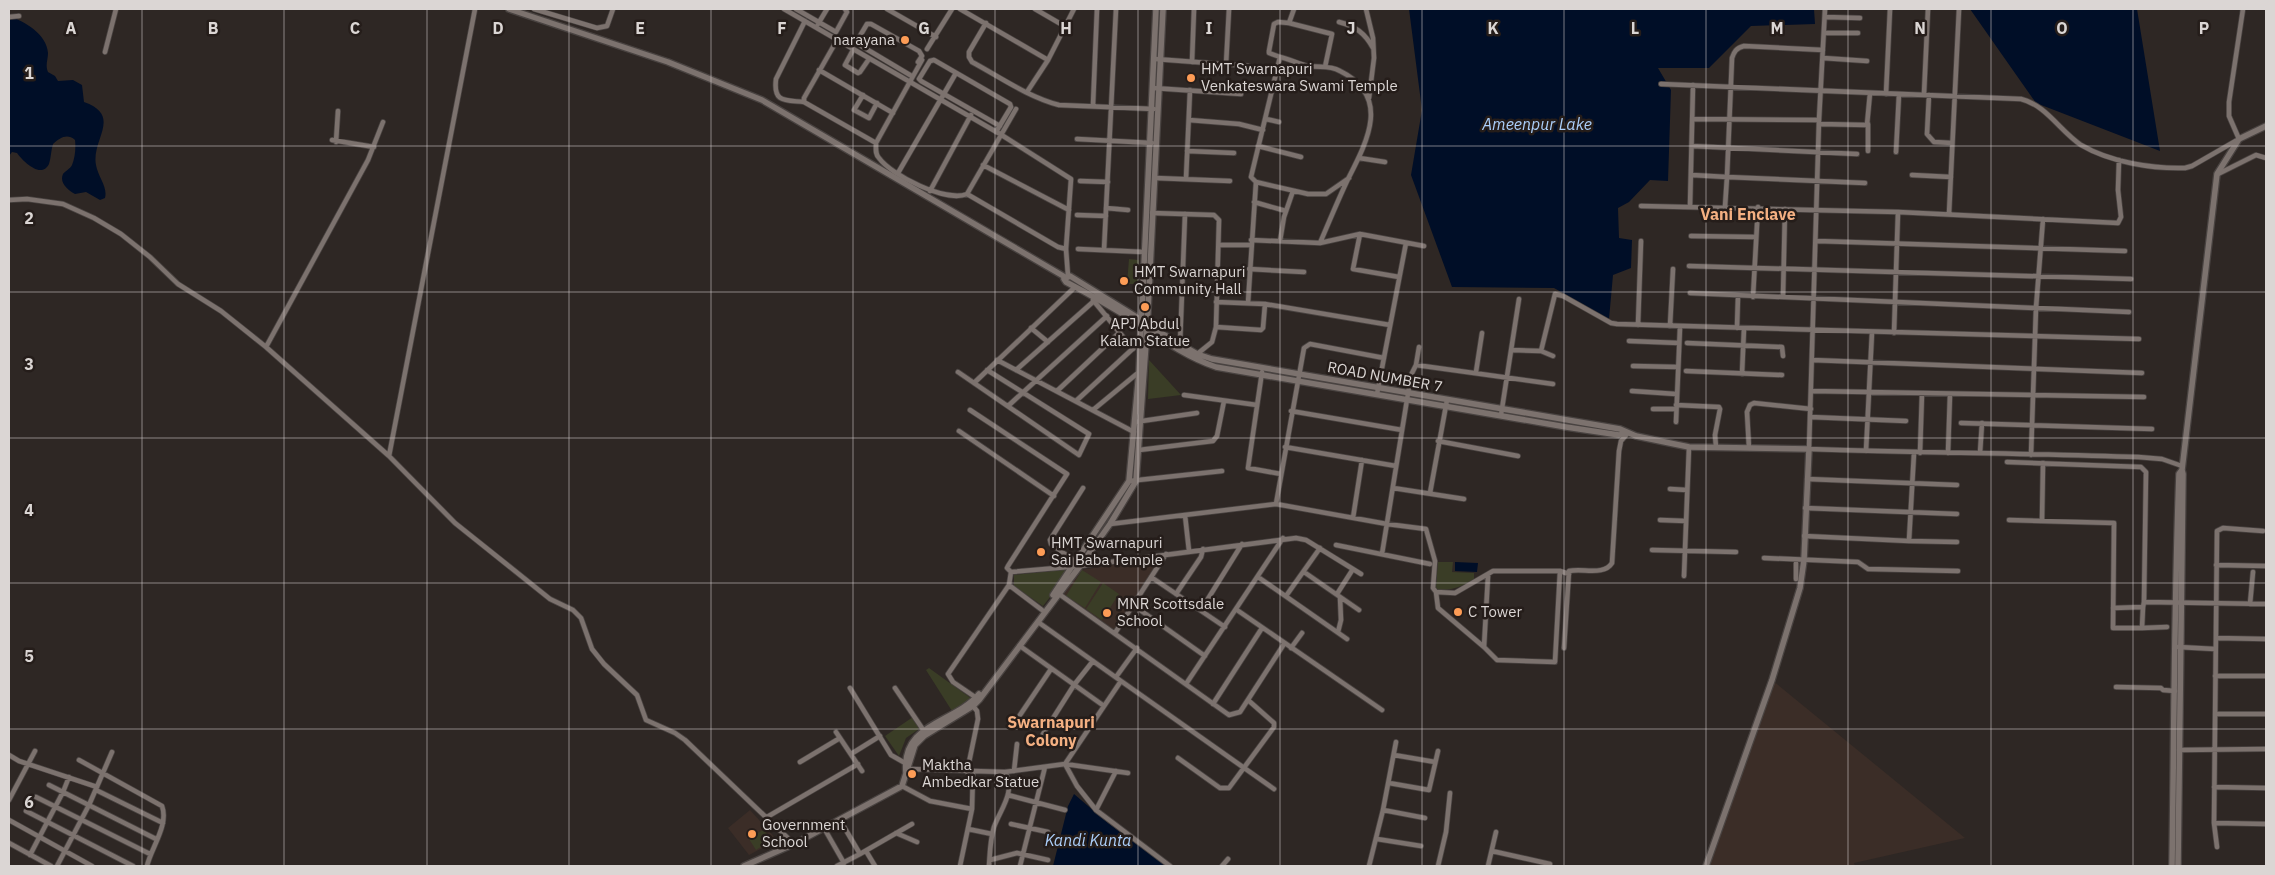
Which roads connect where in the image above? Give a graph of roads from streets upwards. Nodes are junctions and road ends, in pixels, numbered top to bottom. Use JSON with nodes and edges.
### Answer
{"nodes":[{"id":1,"x":116,"y":9,"type":"edge"},
{"id":2,"x":475,"y":9,"type":"edge"},
{"id":3,"x":509,"y":9,"type":"edge"},
{"id":4,"x":534,"y":9,"type":"edge"},
{"id":5,"x":613,"y":9,"type":"edge"},
{"id":6,"x":784,"y":9,"type":"edge"},
{"id":7,"x":796,"y":9,"type":"edge"},
{"id":8,"x":827,"y":9,"type":"edge"},
{"id":9,"x":845,"y":9,"type":"edge"},
{"id":10,"x":887,"y":9,"type":"edge"},
{"id":11,"x":952,"y":9,"type":"edge"},
{"id":12,"x":960,"y":9,"type":"edge"},
{"id":13,"x":1035,"y":9,"type":"edge"},
{"id":14,"x":1074,"y":9,"type":"edge"},
{"id":15,"x":1097,"y":9,"type":"edge"},
{"id":16,"x":1116,"y":9,"type":"edge"},
{"id":17,"x":1156,"y":9,"type":"edge"},
{"id":18,"x":1163,"y":9,"type":"edge"},
{"id":19,"x":1194,"y":9,"type":"edge"},
{"id":20,"x":1229,"y":9,"type":"edge"},
{"id":21,"x":1294,"y":9,"type":"edge"},
{"id":22,"x":1366,"y":9,"type":"edge"},
{"id":23,"x":1825,"y":9,"type":"edge"},
{"id":24,"x":1890,"y":9,"type":"edge"},
{"id":25,"x":1928,"y":9,"type":"edge"},
{"id":26,"x":1959,"y":9,"type":"edge"},
{"id":27,"x":2243,"y":9,"type":"edge"},
{"id":28,"x":9,"y":16,"type":"edge"},
{"id":29,"x":19,"y":16,"type":"dead end"},
{"id":30,"x":1824,"y":17,"type":"junction"},
{"id":31,"x":1860,"y":18,"type":"dead end"},
{"id":32,"x":805,"y":21,"type":"junction"},
{"id":33,"x":819,"y":22,"type":"junction"},
{"id":34,"x":1339,"y":22,"type":"dead end"},
{"id":35,"x":986,"y":23,"type":"junction"},
{"id":36,"x":1290,"y":23,"type":"junction"},
{"id":37,"x":1066,"y":27,"type":"junction"},
{"id":38,"x":816,"y":28,"type":"junction"},
{"id":39,"x":836,"y":32,"type":"junction"},
{"id":40,"x":1824,"y":33,"type":"junction"},
{"id":41,"x":1858,"y":33,"type":"dead end"},
{"id":42,"x":936,"y":37,"type":"junction"},
{"id":43,"x":834,"y":39,"type":"junction"},
{"id":44,"x":927,"y":49,"type":"dead end"},
{"id":45,"x":1373,"y":49,"type":"junction"},
{"id":46,"x":853,"y":50,"type":"junction"},
{"id":47,"x":1824,"y":50,"type":"junction"},
{"id":48,"x":105,"y":52,"type":"dead end"},
{"id":49,"x":1280,"y":57,"type":"junction"},
{"id":50,"x":1823,"y":58,"type":"junction"},
{"id":51,"x":869,"y":59,"type":"junction"},
{"id":52,"x":922,"y":60,"type":"dead end"},
{"id":53,"x":1048,"y":60,"type":"junction"},
{"id":54,"x":1157,"y":60,"type":"junction"},
{"id":55,"x":1867,"y":60,"type":"dead end"},
{"id":56,"x":886,"y":61,"type":"junction"},
{"id":57,"x":1192,"y":62,"type":"junction"},
{"id":58,"x":1226,"y":65,"type":"junction"},
{"id":59,"x":1249,"y":66,"type":"dead end"},
{"id":60,"x":883,"y":67,"type":"junction"},
{"id":61,"x":1325,"y":67,"type":"junction"},
{"id":62,"x":819,"y":70,"type":"junction"},
{"id":63,"x":956,"y":73,"type":"junction"},
{"id":64,"x":910,"y":75,"type":"junction"},
{"id":65,"x":908,"y":81,"type":"junction"},
{"id":66,"x":1661,"y":84,"type":"dead end"},
{"id":67,"x":1693,"y":85,"type":"junction"},
{"id":68,"x":1156,"y":88,"type":"junction"},
{"id":69,"x":1731,"y":88,"type":"junction"},
{"id":70,"x":1190,"y":90,"type":"junction"},
{"id":71,"x":1027,"y":92,"type":"junction"},
{"id":72,"x":1822,"y":92,"type":"junction"},
{"id":73,"x":1870,"y":93,"type":"junction"},
{"id":74,"x":944,"y":94,"type":"junction"},
{"id":75,"x":1241,"y":94,"type":"dead end"},
{"id":76,"x":1886,"y":94,"type":"junction"},
{"id":77,"x":1899,"y":94,"type":"junction"},
{"id":78,"x":863,"y":95,"type":"junction"},
{"id":79,"x":1926,"y":95,"type":"junction"},
{"id":80,"x":1955,"y":96,"type":"junction"},
{"id":81,"x":1369,"y":98,"type":"junction"},
{"id":82,"x":940,"y":100,"type":"junction"},
{"id":83,"x":804,"y":102,"type":"junction"},
{"id":84,"x":877,"y":104,"type":"junction"},
{"id":85,"x":1093,"y":105,"type":"junction"},
{"id":86,"x":1112,"y":106,"type":"junction"},
{"id":87,"x":1016,"y":109,"type":"dead end"},
{"id":88,"x":1155,"y":109,"type":"junction"},
{"id":89,"x":338,"y":111,"type":"dead end"},
{"id":90,"x":974,"y":111,"type":"junction"},
{"id":91,"x":893,"y":112,"type":"junction"},
{"id":92,"x":971,"y":117,"type":"junction"},
{"id":93,"x":1730,"y":118,"type":"junction"},
{"id":94,"x":1266,"y":119,"type":"junction"},
{"id":95,"x":1693,"y":119,"type":"junction"},
{"id":96,"x":1189,"y":120,"type":"junction"},
{"id":97,"x":383,"y":122,"type":"dead end"},
{"id":98,"x":1279,"y":122,"type":"dead end"},
{"id":99,"x":1819,"y":122,"type":"junction"},
{"id":100,"x":1868,"y":124,"type":"junction"},
{"id":101,"x":1000,"y":126,"type":"junction"},
{"id":102,"x":2266,"y":126,"type":"edge"},
{"id":103,"x":1262,"y":130,"type":"junction"},
{"id":104,"x":998,"y":133,"type":"junction"},
{"id":105,"x":1077,"y":139,"type":"dead end"},
{"id":106,"x":2239,"y":139,"type":"junction"},
{"id":107,"x":1110,"y":140,"type":"junction"},
{"id":108,"x":876,"y":143,"type":"junction"},
{"id":109,"x":1153,"y":143,"type":"junction"},
{"id":110,"x":1952,"y":143,"type":"junction"},
{"id":111,"x":1258,"y":146,"type":"junction"},
{"id":112,"x":1692,"y":146,"type":"junction"},
{"id":113,"x":374,"y":147,"type":"junction"},
{"id":114,"x":1728,"y":147,"type":"junction"},
{"id":115,"x":1187,"y":151,"type":"junction"},
{"id":116,"x":1818,"y":151,"type":"junction"},
{"id":117,"x":1868,"y":151,"type":"dead end"},
{"id":118,"x":1234,"y":152,"type":"dead end"},
{"id":119,"x":1896,"y":152,"type":"dead end"},
{"id":120,"x":1856,"y":154,"type":"dead end"},
{"id":121,"x":1301,"y":157,"type":"dead end"},
{"id":122,"x":1359,"y":158,"type":"junction"},
{"id":123,"x":2266,"y":158,"type":"edge"},
{"id":124,"x":2119,"y":160,"type":"junction"},
{"id":125,"x":1385,"y":162,"type":"dead end"},
{"id":126,"x":983,"y":165,"type":"junction"},
{"id":127,"x":898,"y":173,"type":"junction"},
{"id":128,"x":2217,"y":174,"type":"junction"},
{"id":129,"x":1692,"y":175,"type":"junction"},
{"id":130,"x":1912,"y":175,"type":"dead end"},
{"id":131,"x":1727,"y":177,"type":"junction"},
{"id":132,"x":1951,"y":177,"type":"junction"},
{"id":133,"x":1154,"y":178,"type":"junction"},
{"id":134,"x":1349,"y":178,"type":"junction"},
{"id":135,"x":1080,"y":180,"type":"dead end"},
{"id":136,"x":1186,"y":180,"type":"junction"},
{"id":137,"x":1230,"y":181,"type":"dead end"},
{"id":138,"x":1108,"y":182,"type":"junction"},
{"id":139,"x":1256,"y":182,"type":"junction"},
{"id":140,"x":1818,"y":182,"type":"junction"},
{"id":141,"x":1865,"y":183,"type":"dead end"},
{"id":142,"x":930,"y":191,"type":"junction"},
{"id":143,"x":1293,"y":191,"type":"junction"},
{"id":144,"x":967,"y":194,"type":"junction"},
{"id":145,"x":9,"y":200,"type":"edge"},
{"id":146,"x":1254,"y":202,"type":"junction"},
{"id":147,"x":1641,"y":206,"type":"dead end"},
{"id":148,"x":1690,"y":207,"type":"junction"},
{"id":149,"x":1106,"y":208,"type":"junction"},
{"id":150,"x":1725,"y":208,"type":"junction"},
{"id":151,"x":1758,"y":208,"type":"junction"},
{"id":152,"x":1785,"y":209,"type":"junction"},
{"id":153,"x":1069,"y":210,"type":"junction"},
{"id":154,"x":1128,"y":210,"type":"dead end"},
{"id":155,"x":1286,"y":210,"type":"junction"},
{"id":156,"x":1818,"y":211,"type":"junction"},
{"id":157,"x":1150,"y":212,"type":"junction"},
{"id":158,"x":1898,"y":212,"type":"junction"},
{"id":159,"x":1185,"y":214,"type":"junction"},
{"id":160,"x":1949,"y":214,"type":"junction"},
{"id":161,"x":1077,"y":215,"type":"dead end"},
{"id":162,"x":1106,"y":216,"type":"junction"},
{"id":163,"x":2042,"y":219,"type":"junction"},
{"id":164,"x":1360,"y":234,"type":"junction"},
{"id":165,"x":1692,"y":236,"type":"dead end"},
{"id":166,"x":1756,"y":237,"type":"junction"},
{"id":167,"x":1280,"y":241,"type":"junction"},
{"id":168,"x":1641,"y":241,"type":"dead end"},
{"id":169,"x":1320,"y":242,"type":"junction"},
{"id":170,"x":1817,"y":242,"type":"junction"},
{"id":171,"x":1251,"y":243,"type":"junction"},
{"id":172,"x":1406,"y":243,"type":"junction"},
{"id":173,"x":1897,"y":244,"type":"junction"},
{"id":174,"x":1220,"y":245,"type":"junction"},
{"id":175,"x":1424,"y":246,"type":"dead end"},
{"id":176,"x":2041,"y":248,"type":"junction"},
{"id":177,"x":1066,"y":249,"type":"junction"},
{"id":178,"x":1078,"y":249,"type":"dead end"},
{"id":179,"x":1104,"y":250,"type":"junction"},
{"id":180,"x":2125,"y":251,"type":"dead end"},
{"id":181,"x":1144,"y":252,"type":"junction"},
{"id":182,"x":1690,"y":266,"type":"dead end"},
{"id":183,"x":1754,"y":268,"type":"junction"},
{"id":184,"x":1250,"y":269,"type":"junction"},
{"id":185,"x":1672,"y":269,"type":"dead end"},
{"id":186,"x":1784,"y":269,"type":"junction"},
{"id":187,"x":1816,"y":270,"type":"junction"},
{"id":188,"x":1304,"y":272,"type":"dead end"},
{"id":189,"x":1897,"y":272,"type":"junction"},
{"id":190,"x":1066,"y":276,"type":"junction"},
{"id":191,"x":2039,"y":276,"type":"junction"},
{"id":192,"x":1398,"y":277,"type":"junction"},
{"id":193,"x":2131,"y":279,"type":"dead end"},
{"id":194,"x":1075,"y":287,"type":"junction"},
{"id":195,"x":1690,"y":293,"type":"dead end"},
{"id":196,"x":1738,"y":296,"type":"junction"},
{"id":197,"x":1753,"y":297,"type":"junction"},
{"id":198,"x":1784,"y":297,"type":"junction"},
{"id":199,"x":1814,"y":298,"type":"junction"},
{"id":200,"x":1092,"y":299,"type":"junction"},
{"id":201,"x":1519,"y":299,"type":"dead end"},
{"id":202,"x":1216,"y":302,"type":"junction"},
{"id":203,"x":1248,"y":303,"type":"junction"},
{"id":204,"x":1896,"y":303,"type":"junction"},
{"id":205,"x":1265,"y":304,"type":"junction"},
{"id":206,"x":2036,"y":308,"type":"junction"},
{"id":207,"x":2129,"y":312,"type":"dead end"},
{"id":208,"x":1107,"y":316,"type":"junction"},
{"id":209,"x":1390,"y":325,"type":"junction"},
{"id":210,"x":1638,"y":325,"type":"junction"},
{"id":211,"x":1144,"y":326,"type":"junction"},
{"id":212,"x":1670,"y":326,"type":"junction"},
{"id":213,"x":1680,"y":326,"type":"junction"},
{"id":214,"x":1216,"y":327,"type":"junction"},
{"id":215,"x":1031,"y":328,"type":"junction"},
{"id":216,"x":1737,"y":328,"type":"junction"},
{"id":217,"x":1744,"y":328,"type":"junction"},
{"id":218,"x":1813,"y":330,"type":"junction"},
{"id":219,"x":1120,"y":332,"type":"junction"},
{"id":220,"x":1872,"y":332,"type":"junction"},
{"id":221,"x":1894,"y":333,"type":"junction"},
{"id":222,"x":1482,"y":334,"type":"dead end"},
{"id":223,"x":2035,"y":335,"type":"junction"},
{"id":224,"x":2139,"y":339,"type":"dead end"},
{"id":225,"x":1629,"y":341,"type":"dead end"},
{"id":226,"x":1048,"y":342,"type":"junction"},
{"id":227,"x":1139,"y":343,"type":"junction"},
{"id":228,"x":1679,"y":343,"type":"junction"},
{"id":229,"x":1687,"y":343,"type":"dead end"},
{"id":230,"x":1743,"y":346,"type":"junction"},
{"id":231,"x":266,"y":347,"type":"junction"},
{"id":232,"x":1180,"y":347,"type":"junction"},
{"id":233,"x":1419,"y":347,"type":"dead end"},
{"id":234,"x":1133,"y":349,"type":"junction"},
{"id":235,"x":1512,"y":350,"type":"junction"},
{"id":236,"x":1541,"y":351,"type":"junction"},
{"id":237,"x":1196,"y":356,"type":"junction"},
{"id":238,"x":1553,"y":356,"type":"dead end"},
{"id":239,"x":1783,"y":356,"type":"dead end"},
{"id":240,"x":1384,"y":358,"type":"junction"},
{"id":241,"x":997,"y":360,"type":"junction"},
{"id":242,"x":1812,"y":360,"type":"junction"},
{"id":243,"x":1871,"y":362,"type":"junction"},
{"id":244,"x":1416,"y":366,"type":"junction"},
{"id":245,"x":1632,"y":366,"type":"dead end"},
{"id":246,"x":1678,"y":367,"type":"junction"},
{"id":247,"x":2034,"y":369,"type":"junction"},
{"id":248,"x":987,"y":370,"type":"junction"},
{"id":249,"x":1016,"y":370,"type":"junction"},
{"id":250,"x":1262,"y":371,"type":"junction"},
{"id":251,"x":1686,"y":371,"type":"dead end"},
{"id":252,"x":958,"y":372,"type":"dead end"},
{"id":253,"x":1139,"y":372,"type":"junction"},
{"id":254,"x":1476,"y":372,"type":"junction"},
{"id":255,"x":2142,"y":373,"type":"dead end"},
{"id":256,"x":1742,"y":374,"type":"junction"},
{"id":257,"x":1782,"y":375,"type":"dead end"},
{"id":258,"x":1297,"y":377,"type":"junction"},
{"id":259,"x":1508,"y":377,"type":"junction"},
{"id":260,"x":1036,"y":380,"type":"junction"},
{"id":261,"x":974,"y":383,"type":"junction"},
{"id":262,"x":1553,"y":384,"type":"dead end"},
{"id":263,"x":1057,"y":391,"type":"junction"},
{"id":264,"x":1378,"y":391,"type":"junction"},
{"id":265,"x":1632,"y":391,"type":"dead end"},
{"id":266,"x":1811,"y":391,"type":"junction"},
{"id":267,"x":1023,"y":392,"type":"junction"},
{"id":268,"x":1869,"y":392,"type":"junction"},
{"id":269,"x":1922,"y":393,"type":"junction"},
{"id":270,"x":1676,"y":394,"type":"junction"},
{"id":271,"x":1950,"y":394,"type":"junction"},
{"id":272,"x":1184,"y":395,"type":"dead end"},
{"id":273,"x":2033,"y":395,"type":"junction"},
{"id":274,"x":1408,"y":396,"type":"junction"},
{"id":275,"x":2144,"y":397,"type":"dead end"},
{"id":276,"x":1076,"y":401,"type":"junction"},
{"id":277,"x":1224,"y":401,"type":"junction"},
{"id":278,"x":1446,"y":403,"type":"junction"},
{"id":279,"x":1257,"y":405,"type":"junction"},
{"id":280,"x":1008,"y":406,"type":"junction"},
{"id":281,"x":1676,"y":407,"type":"junction"},
{"id":282,"x":1653,"y":409,"type":"dead end"},
{"id":283,"x":1810,"y":409,"type":"junction"},
{"id":284,"x":970,"y":410,"type":"dead end"},
{"id":285,"x":1093,"y":410,"type":"junction"},
{"id":286,"x":1292,"y":411,"type":"junction"},
{"id":287,"x":1502,"y":412,"type":"junction"},
{"id":288,"x":1197,"y":413,"type":"dead end"},
{"id":289,"x":1810,"y":417,"type":"junction"},
{"id":290,"x":1868,"y":419,"type":"junction"},
{"id":291,"x":1906,"y":421,"type":"dead end"},
{"id":292,"x":1137,"y":422,"type":"junction"},
{"id":293,"x":1676,"y":422,"type":"dead end"},
{"id":294,"x":1961,"y":422,"type":"dead end"},
{"id":295,"x":1982,"y":423,"type":"junction"},
{"id":296,"x":2032,"y":425,"type":"junction"},
{"id":297,"x":1402,"y":430,"type":"junction"},
{"id":298,"x":2152,"y":430,"type":"dead end"},
{"id":299,"x":959,"y":431,"type":"dead end"},
{"id":300,"x":1134,"y":432,"type":"junction"},
{"id":301,"x":1626,"y":433,"type":"junction"},
{"id":302,"x":1438,"y":441,"type":"junction"},
{"id":303,"x":1285,"y":446,"type":"junction"},
{"id":304,"x":1689,"y":447,"type":"junction"},
{"id":305,"x":1716,"y":447,"type":"junction"},
{"id":306,"x":1748,"y":448,"type":"junction"},
{"id":307,"x":1809,"y":449,"type":"junction"},
{"id":308,"x":1139,"y":450,"type":"junction"},
{"id":309,"x":1866,"y":451,"type":"junction"},
{"id":310,"x":1914,"y":453,"type":"junction"},
{"id":311,"x":1948,"y":453,"type":"junction"},
{"id":312,"x":1980,"y":453,"type":"junction"},
{"id":313,"x":1920,"y":454,"type":"junction"},
{"id":314,"x":2032,"y":455,"type":"junction"},
{"id":315,"x":389,"y":456,"type":"junction"},
{"id":316,"x":1518,"y":456,"type":"dead end"},
{"id":317,"x":1362,"y":460,"type":"junction"},
{"id":318,"x":2006,"y":462,"type":"dead end"},
{"id":319,"x":2043,"y":463,"type":"junction"},
{"id":320,"x":1396,"y":466,"type":"junction"},
{"id":321,"x":2182,"y":468,"type":"junction"},
{"id":322,"x":1222,"y":470,"type":"dead end"},
{"id":323,"x":1281,"y":474,"type":"junction"},
{"id":324,"x":1807,"y":479,"type":"junction"},
{"id":325,"x":1133,"y":481,"type":"junction"},
{"id":326,"x":1912,"y":484,"type":"junction"},
{"id":327,"x":1958,"y":485,"type":"dead end"},
{"id":328,"x":1083,"y":488,"type":"dead end"},
{"id":329,"x":1393,"y":488,"type":"junction"},
{"id":330,"x":1670,"y":489,"type":"dead end"},
{"id":331,"x":1687,"y":490,"type":"junction"},
{"id":332,"x":1430,"y":493,"type":"junction"},
{"id":333,"x":1054,"y":496,"type":"junction"},
{"id":334,"x":1464,"y":499,"type":"dead end"},
{"id":335,"x":1276,"y":504,"type":"junction"},
{"id":336,"x":1806,"y":508,"type":"junction"},
{"id":337,"x":1910,"y":512,"type":"junction"},
{"id":338,"x":1957,"y":514,"type":"dead end"},
{"id":339,"x":1185,"y":515,"type":"junction"},
{"id":340,"x":1353,"y":518,"type":"junction"},
{"id":341,"x":1660,"y":520,"type":"dead end"},
{"id":342,"x":2009,"y":520,"type":"dead end"},
{"id":343,"x":1686,"y":521,"type":"junction"},
{"id":344,"x":2042,"y":521,"type":"junction"},
{"id":345,"x":1110,"y":524,"type":"junction"},
{"id":346,"x":1387,"y":524,"type":"junction"},
{"id":347,"x":2264,"y":531,"type":"dead end"},
{"id":348,"x":1804,"y":536,"type":"junction"},
{"id":349,"x":1283,"y":538,"type":"junction"},
{"id":350,"x":1909,"y":541,"type":"junction"},
{"id":351,"x":1958,"y":542,"type":"dead end"},
{"id":352,"x":1242,"y":544,"type":"junction"},
{"id":353,"x":1336,"y":545,"type":"dead end"},
{"id":354,"x":1320,"y":548,"type":"junction"},
{"id":355,"x":1203,"y":549,"type":"junction"},
{"id":356,"x":1652,"y":550,"type":"dead end"},
{"id":357,"x":1189,"y":551,"type":"junction"},
{"id":358,"x":1685,"y":551,"type":"junction"},
{"id":359,"x":1736,"y":552,"type":"dead end"},
{"id":360,"x":1166,"y":554,"type":"junction"},
{"id":361,"x":1382,"y":554,"type":"junction"},
{"id":362,"x":1764,"y":558,"type":"dead end"},
{"id":363,"x":1796,"y":560,"type":"junction"},
{"id":364,"x":1804,"y":560,"type":"junction"},
{"id":365,"x":1430,"y":564,"type":"dead end"},
{"id":366,"x":1077,"y":565,"type":"junction"},
{"id":367,"x":2216,"y":565,"type":"junction"},
{"id":368,"x":2266,"y":566,"type":"edge"},
{"id":369,"x":1353,"y":569,"type":"junction"},
{"id":370,"x":1560,"y":571,"type":"junction"},
{"id":371,"x":1958,"y":571,"type":"dead end"},
{"id":372,"x":1011,"y":572,"type":"junction"},
{"id":373,"x":1304,"y":572,"type":"junction"},
{"id":374,"x":2253,"y":572,"type":"dead end"},
{"id":375,"x":1360,"y":574,"type":"dead end"},
{"id":376,"x":1569,"y":574,"type":"junction"},
{"id":377,"x":1258,"y":576,"type":"junction"},
{"id":378,"x":1488,"y":576,"type":"junction"},
{"id":379,"x":1684,"y":576,"type":"dead end"},
{"id":380,"x":1151,"y":577,"type":"junction"},
{"id":381,"x":1796,"y":579,"type":"dead end"},
{"id":382,"x":1009,"y":585,"type":"junction"},
{"id":383,"x":1436,"y":592,"type":"junction"},
{"id":384,"x":1059,"y":594,"type":"junction"},
{"id":385,"x":1176,"y":594,"type":"junction"},
{"id":386,"x":1286,"y":596,"type":"junction"},
{"id":387,"x":1339,"y":596,"type":"junction"},
{"id":388,"x":2177,"y":602,"type":"junction"},
{"id":389,"x":2216,"y":604,"type":"junction"},
{"id":390,"x":2250,"y":604,"type":"junction"},
{"id":391,"x":2266,"y":604,"type":"edge"},
{"id":392,"x":2144,"y":605,"type":"junction"},
{"id":393,"x":1133,"y":606,"type":"junction"},
{"id":394,"x":2113,"y":608,"type":"junction"},
{"id":395,"x":1042,"y":610,"type":"junction"},
{"id":396,"x":1200,"y":610,"type":"junction"},
{"id":397,"x":1237,"y":610,"type":"junction"},
{"id":398,"x":1359,"y":610,"type":"dead end"},
{"id":399,"x":1038,"y":622,"type":"junction"},
{"id":400,"x":1224,"y":627,"type":"junction"},
{"id":401,"x":2168,"y":627,"type":"dead end"},
{"id":402,"x":1262,"y":628,"type":"junction"},
{"id":403,"x":2142,"y":628,"type":"junction"},
{"id":404,"x":1338,"y":632,"type":"junction"},
{"id":405,"x":1115,"y":633,"type":"junction"},
{"id":406,"x":1302,"y":633,"type":"dead end"},
{"id":407,"x":2216,"y":638,"type":"junction"},
{"id":408,"x":1347,"y":639,"type":"dead end"},
{"id":409,"x":2266,"y":639,"type":"edge"},
{"id":410,"x":1284,"y":644,"type":"junction"},
{"id":411,"x":1020,"y":646,"type":"junction"},
{"id":412,"x":1484,"y":647,"type":"junction"},
{"id":413,"x":2176,"y":647,"type":"junction"},
{"id":414,"x":1137,"y":648,"type":"junction"},
{"id":415,"x":1292,"y":648,"type":"junction"},
{"id":416,"x":1564,"y":648,"type":"dead end"},
{"id":417,"x":2215,"y":649,"type":"junction"},
{"id":418,"x":1205,"y":656,"type":"junction"},
{"id":419,"x":1093,"y":661,"type":"junction"},
{"id":420,"x":1051,"y":669,"type":"junction"},
{"id":421,"x":2215,"y":676,"type":"junction"},
{"id":422,"x":2266,"y":676,"type":"edge"},
{"id":423,"x":1116,"y":677,"type":"junction"},
{"id":424,"x":1121,"y":681,"type":"junction"},
{"id":425,"x":1186,"y":684,"type":"junction"},
{"id":426,"x":1074,"y":686,"type":"junction"},
{"id":427,"x":2116,"y":686,"type":"dead end"},
{"id":428,"x":850,"y":688,"type":"dead end"},
{"id":429,"x":895,"y":688,"type":"dead end"},
{"id":430,"x":2175,"y":691,"type":"junction"},
{"id":431,"x":978,"y":699,"type":"junction"},
{"id":432,"x":1248,"y":700,"type":"junction"},
{"id":433,"x":1213,"y":704,"type":"junction"},
{"id":434,"x":973,"y":706,"type":"junction"},
{"id":435,"x":1104,"y":706,"type":"junction"},
{"id":436,"x":1382,"y":710,"type":"dead end"},
{"id":437,"x":2216,"y":714,"type":"junction"},
{"id":438,"x":2266,"y":714,"type":"edge"},
{"id":439,"x":1020,"y":715,"type":"dead end"},
{"id":440,"x":924,"y":731,"type":"junction"},
{"id":441,"x":836,"y":732,"type":"dead end"},
{"id":442,"x":1043,"y":734,"type":"dead end"},
{"id":443,"x":880,"y":736,"type":"junction"},
{"id":444,"x":840,"y":738,"type":"junction"},
{"id":445,"x":1396,"y":742,"type":"dead end"},
{"id":446,"x":1017,"y":744,"type":"dead end"},
{"id":447,"x":2215,"y":749,"type":"junction"},
{"id":448,"x":2266,"y":749,"type":"edge"},
{"id":449,"x":2177,"y":750,"type":"junction"},
{"id":450,"x":35,"y":751,"type":"dead end"},
{"id":451,"x":1438,"y":751,"type":"dead end"},
{"id":452,"x":112,"y":752,"type":"dead end"},
{"id":453,"x":851,"y":754,"type":"junction"},
{"id":454,"x":9,"y":755,"type":"edge"},
{"id":455,"x":1394,"y":755,"type":"junction"},
{"id":456,"x":1178,"y":758,"type":"dead end"},
{"id":457,"x":79,"y":760,"type":"dead end"},
{"id":458,"x":800,"y":762,"type":"dead end"},
{"id":459,"x":1435,"y":762,"type":"junction"},
{"id":460,"x":28,"y":763,"type":"junction"},
{"id":461,"x":858,"y":764,"type":"junction"},
{"id":462,"x":1065,"y":764,"type":"junction"},
{"id":463,"x":1045,"y":767,"type":"junction"},
{"id":464,"x":1244,"y":768,"type":"junction"},
{"id":465,"x":907,"y":769,"type":"junction"},
{"id":466,"x":2176,"y":769,"type":"junction"},
{"id":467,"x":862,"y":771,"type":"dead end"},
{"id":468,"x":1014,"y":771,"type":"junction"},
{"id":469,"x":1116,"y":771,"type":"junction"},
{"id":470,"x":104,"y":772,"type":"junction"},
{"id":471,"x":966,"y":772,"type":"junction"},
{"id":472,"x":973,"y":772,"type":"junction"},
{"id":473,"x":1005,"y":772,"type":"junction"},
{"id":474,"x":1128,"y":773,"type":"dead end"},
{"id":475,"x":69,"y":777,"type":"junction"},
{"id":476,"x":1389,"y":783,"type":"junction"},
{"id":477,"x":49,"y":785,"type":"dead end"},
{"id":478,"x":902,"y":786,"type":"junction"},
{"id":479,"x":2214,"y":787,"type":"junction"},
{"id":480,"x":96,"y":788,"type":"junction"},
{"id":481,"x":2266,"y":788,"type":"edge"},
{"id":482,"x":1274,"y":789,"type":"dead end"},
{"id":483,"x":63,"y":792,"type":"junction"},
{"id":484,"x":1450,"y":794,"type":"dead end"},
{"id":485,"x":1008,"y":795,"type":"junction"},
{"id":486,"x":36,"y":797,"type":"dead end"},
{"id":487,"x":9,"y":800,"type":"edge"},
{"id":488,"x":1036,"y":803,"type":"junction"},
{"id":489,"x":88,"y":805,"type":"junction"},
{"id":490,"x":55,"y":806,"type":"junction"},
{"id":491,"x":972,"y":809,"type":"junction"},
{"id":492,"x":1065,"y":810,"type":"dead end"},
{"id":493,"x":1096,"y":810,"type":"junction"},
{"id":494,"x":1383,"y":810,"type":"junction"},
{"id":495,"x":26,"y":811,"type":"dead end"},
{"id":496,"x":767,"y":816,"type":"junction"},
{"id":497,"x":1426,"y":818,"type":"dead end"},
{"id":498,"x":9,"y":820,"type":"edge"},
{"id":499,"x":81,"y":820,"type":"junction"},
{"id":500,"x":840,"y":820,"type":"junction"},
{"id":501,"x":47,"y":822,"type":"junction"},
{"id":502,"x":163,"y":823,"type":"junction"},
{"id":503,"x":2214,"y":823,"type":"junction"},
{"id":504,"x":912,"y":824,"type":"dead end"},
{"id":505,"x":1011,"y":824,"type":"dead end"},
{"id":506,"x":2266,"y":824,"type":"edge"},
{"id":507,"x":824,"y":828,"type":"junction"},
{"id":508,"x":1029,"y":828,"type":"junction"},
{"id":509,"x":968,"y":829,"type":"junction"},
{"id":510,"x":1048,"y":832,"type":"dead end"},
{"id":511,"x":1496,"y":832,"type":"dead end"},
{"id":512,"x":896,"y":833,"type":"junction"},
{"id":513,"x":992,"y":834,"type":"junction"},
{"id":514,"x":72,"y":835,"type":"junction"},
{"id":515,"x":39,"y":838,"type":"junction"},
{"id":516,"x":156,"y":839,"type":"junction"},
{"id":517,"x":1377,"y":839,"type":"junction"},
{"id":518,"x":917,"y":842,"type":"dead end"},
{"id":519,"x":9,"y":843,"type":"edge"},
{"id":520,"x":794,"y":844,"type":"junction"},
{"id":521,"x":1421,"y":846,"type":"dead end"},
{"id":522,"x":2217,"y":848,"type":"dead end"},
{"id":523,"x":64,"y":851,"type":"junction"},
{"id":524,"x":1492,"y":851,"type":"junction"},
{"id":525,"x":866,"y":852,"type":"junction"},
{"id":526,"x":1023,"y":853,"type":"junction"},
{"id":527,"x":150,"y":854,"type":"junction"},
{"id":528,"x":860,"y":854,"type":"junction"},
{"id":529,"x":30,"y":855,"type":"junction"},
{"id":530,"x":1228,"y":859,"type":"dead end"},
{"id":531,"x":990,"y":860,"type":"junction"},
{"id":532,"x":1048,"y":860,"type":"dead end"},
{"id":533,"x":844,"y":862,"type":"junction"},
{"id":534,"x":1550,"y":864,"type":"dead end"},
{"id":535,"x":51,"y":866,"type":"edge"},
{"id":536,"x":57,"y":866,"type":"edge"},
{"id":537,"x":92,"y":866,"type":"edge"},
{"id":538,"x":133,"y":866,"type":"edge"},
{"id":539,"x":147,"y":866,"type":"edge"},
{"id":540,"x":744,"y":866,"type":"edge"},
{"id":541,"x":837,"y":866,"type":"edge"},
{"id":542,"x":875,"y":866,"type":"edge"},
{"id":543,"x":960,"y":866,"type":"edge"},
{"id":544,"x":989,"y":866,"type":"edge"},
{"id":545,"x":1020,"y":866,"type":"edge"},
{"id":546,"x":1170,"y":866,"type":"edge"},
{"id":547,"x":1222,"y":866,"type":"edge"},
{"id":548,"x":1369,"y":866,"type":"edge"},
{"id":549,"x":1438,"y":866,"type":"edge"},
{"id":550,"x":1488,"y":866,"type":"edge"},
{"id":551,"x":1706,"y":866,"type":"edge"},
{"id":552,"x":2172,"y":866,"type":"edge"},
{"id":553,"x":2178,"y":866,"type":"edge"}],
"edges":[{"from":1,"to":48,"type":"street"},
{"from":2,"to":315,"type":"street"},
{"from":3,"to":190,"type":"street"},
{"from":4,"to":5,"type":"street"},
{"from":6,"to":32,"type":"street"},
{"from":7,"to":33,"type":"street"},
{"from":8,"to":33,"type":"street"},
{"from":9,"to":39,"type":"street"},
{"from":10,"to":42,"type":"street"},
{"from":11,"to":42,"type":"street"},
{"from":12,"to":35,"type":"street"},
{"from":13,"to":37,"type":"street"},
{"from":14,"to":37,"type":"street"},
{"from":15,"to":85,"type":"street"},
{"from":16,"to":86,"type":"street"},
{"from":17,"to":54,"type":"street"},
{"from":18,"to":54,"type":"street"},
{"from":19,"to":57,"type":"street"},
{"from":20,"to":58,"type":"street"},
{"from":21,"to":36,"type":"street"},
{"from":22,"to":45,"type":"street"},
{"from":23,"to":30,"type":"street"},
{"from":24,"to":76,"type":"street"},
{"from":25,"to":79,"type":"street"},
{"from":26,"to":80,"type":"street"},
{"from":27,"to":106,"type":"street"},
{"from":28,"to":29,"type":"street"},
{"from":30,"to":31,"type":"street"},
{"from":30,"to":40,"type":"street"},
{"from":32,"to":38,"type":"street"},
{"from":32,"to":83,"type":"street"},
{"from":33,"to":38,"type":"street"},
{"from":33,"to":39,"type":"street"},
{"from":34,"to":45,"type":"street"},
{"from":35,"to":53,"type":"street"},
{"from":35,"to":71,"type":"street"},
{"from":36,"to":49,"type":"street"},
{"from":36,"to":61,"type":"street"},
{"from":37,"to":53,"type":"street"},
{"from":38,"to":43,"type":"street"},
{"from":39,"to":43,"type":"street"},
{"from":40,"to":41,"type":"street"},
{"from":40,"to":47,"type":"street"},
{"from":42,"to":44,"type":"street"},
{"from":43,"to":46,"type":"street"},
{"from":43,"to":62,"type":"street"},
{"from":45,"to":81,"type":"street"},
{"from":46,"to":51,"type":"street"},
{"from":46,"to":51,"type":"street"},
{"from":47,"to":50,"type":"street"},
{"from":47,"to":69,"type":"street"},
{"from":49,"to":61,"type":"street"},
{"from":49,"to":94,"type":"street"},
{"from":50,"to":55,"type":"street"},
{"from":50,"to":72,"type":"street"},
{"from":51,"to":60,"type":"street"},
{"from":52,"to":65,"type":"street"},
{"from":53,"to":71,"type":"street"},
{"from":54,"to":57,"type":"street"},
{"from":54,"to":68,"type":"street"},
{"from":56,"to":60,"type":"street"},
{"from":56,"to":64,"type":"street"},
{"from":56,"to":64,"type":"street"},
{"from":57,"to":58,"type":"street"},
{"from":58,"to":59,"type":"street"},
{"from":60,"to":65,"type":"street"},
{"from":61,"to":81,"type":"street"},
{"from":62,"to":78,"type":"street"},
{"from":62,"to":83,"type":"street"},
{"from":63,"to":74,"type":"street"},
{"from":63,"to":74,"type":"street"},
{"from":63,"to":101,"type":"street"},
{"from":64,"to":65,"type":"street"},
{"from":65,"to":82,"type":"street"},
{"from":65,"to":91,"type":"street"},
{"from":66,"to":67,"type":"street"},
{"from":67,"to":69,"type":"street"},
{"from":67,"to":95,"type":"street"},
{"from":68,"to":70,"type":"street"},
{"from":68,"to":88,"type":"street"},
{"from":69,"to":72,"type":"street"},
{"from":69,"to":93,"type":"street"},
{"from":70,"to":75,"type":"street"},
{"from":70,"to":96,"type":"street"},
{"from":71,"to":85,"type":"street"},
{"from":72,"to":73,"type":"street"},
{"from":72,"to":99,"type":"street"},
{"from":73,"to":76,"type":"street"},
{"from":73,"to":100,"type":"street"},
{"from":74,"to":82,"type":"street"},
{"from":74,"to":90,"type":"street"},
{"from":76,"to":77,"type":"street"},
{"from":77,"to":79,"type":"street"},
{"from":77,"to":119,"type":"street"},
{"from":78,"to":84,"type":"street"},
{"from":78,"to":84,"type":"street"},
{"from":79,"to":80,"type":"street"},
{"from":79,"to":110,"type":"street"},
{"from":80,"to":110,"type":"street"},
{"from":80,"to":124,"type":"street"},
{"from":81,"to":122,"type":"street"},
{"from":82,"to":92,"type":"street"},
{"from":82,"to":127,"type":"street"},
{"from":83,"to":108,"type":"street"},
{"from":84,"to":91,"type":"street"},
{"from":85,"to":86,"type":"street"},
{"from":86,"to":88,"type":"street"},
{"from":86,"to":107,"type":"street"},
{"from":87,"to":104,"type":"street"},
{"from":88,"to":109,"type":"street"},
{"from":89,"to":113,"type":"street"},
{"from":90,"to":92,"type":"street"},
{"from":90,"to":101,"type":"street"},
{"from":91,"to":108,"type":"street"},
{"from":92,"to":104,"type":"street"},
{"from":92,"to":142,"type":"street"},
{"from":93,"to":95,"type":"street"},
{"from":93,"to":99,"type":"street"},
{"from":93,"to":114,"type":"street"},
{"from":94,"to":98,"type":"street"},
{"from":94,"to":103,"type":"street"},
{"from":95,"to":112,"type":"street"},
{"from":96,"to":103,"type":"street"},
{"from":96,"to":115,"type":"street"},
{"from":97,"to":113,"type":"street"},
{"from":99,"to":100,"type":"street"},
{"from":99,"to":116,"type":"street"},
{"from":100,"to":117,"type":"street"},
{"from":101,"to":104,"type":"street"},
{"from":102,"to":106,"type":"street"},
{"from":103,"to":111,"type":"street"},
{"from":104,"to":126,"type":"street"},
{"from":104,"to":153,"type":"street"},
{"from":105,"to":107,"type":"street"},
{"from":106,"to":124,"type":"street"},
{"from":106,"to":128,"type":"street"},
{"from":107,"to":109,"type":"street"},
{"from":107,"to":138,"type":"street"},
{"from":108,"to":127,"type":"street"},
{"from":109,"to":133,"type":"street"},
{"from":109,"to":157,"type":"street"},
{"from":110,"to":132,"type":"street"},
{"from":111,"to":121,"type":"street"},
{"from":111,"to":139,"type":"street"},
{"from":112,"to":114,"type":"street"},
{"from":112,"to":129,"type":"street"},
{"from":113,"to":231,"type":"street"},
{"from":114,"to":116,"type":"street"},
{"from":114,"to":131,"type":"street"},
{"from":115,"to":118,"type":"street"},
{"from":115,"to":136,"type":"street"},
{"from":116,"to":120,"type":"street"},
{"from":116,"to":140,"type":"street"},
{"from":122,"to":125,"type":"street"},
{"from":122,"to":134,"type":"street"},
{"from":123,"to":128,"type":"street"},
{"from":124,"to":163,"type":"street"},
{"from":126,"to":144,"type":"street"},
{"from":126,"to":153,"type":"street"},
{"from":127,"to":142,"type":"street"},
{"from":128,"to":321,"type":"street"},
{"from":129,"to":131,"type":"street"},
{"from":129,"to":148,"type":"street"},
{"from":130,"to":132,"type":"street"},
{"from":131,"to":140,"type":"street"},
{"from":131,"to":150,"type":"street"},
{"from":132,"to":160,"type":"street"},
{"from":133,"to":136,"type":"street"},
{"from":133,"to":157,"type":"street"},
{"from":134,"to":143,"type":"street"},
{"from":134,"to":169,"type":"street"},
{"from":135,"to":138,"type":"street"},
{"from":136,"to":137,"type":"street"},
{"from":138,"to":149,"type":"street"},
{"from":139,"to":143,"type":"street"},
{"from":139,"to":146,"type":"street"},
{"from":140,"to":141,"type":"street"},
{"from":140,"to":156,"type":"street"},
{"from":142,"to":144,"type":"street"},
{"from":143,"to":155,"type":"street"},
{"from":144,"to":177,"type":"street"},
{"from":145,"to":231,"type":"street"},
{"from":146,"to":155,"type":"street"},
{"from":146,"to":171,"type":"street"},
{"from":147,"to":148,"type":"street"},
{"from":148,"to":150,"type":"street"},
{"from":149,"to":154,"type":"street"},
{"from":149,"to":162,"type":"street"},
{"from":150,"to":151,"type":"street"},
{"from":151,"to":152,"type":"street"},
{"from":151,"to":166,"type":"street"},
{"from":152,"to":156,"type":"street"},
{"from":152,"to":186,"type":"street"},
{"from":153,"to":177,"type":"street"},
{"from":155,"to":167,"type":"street"},
{"from":156,"to":158,"type":"street"},
{"from":156,"to":170,"type":"street"},
{"from":157,"to":159,"type":"street"},
{"from":157,"to":181,"type":"street"},
{"from":157,"to":211,"type":"street"},
{"from":158,"to":160,"type":"street"},
{"from":158,"to":173,"type":"street"},
{"from":159,"to":174,"type":"street"},
{"from":159,"to":232,"type":"street"},
{"from":160,"to":163,"type":"street"},
{"from":161,"to":162,"type":"street"},
{"from":162,"to":179,"type":"street"},
{"from":163,"to":176,"type":"street"},
{"from":164,"to":169,"type":"street"},
{"from":164,"to":172,"type":"street"},
{"from":164,"to":192,"type":"street"},
{"from":165,"to":166,"type":"street"},
{"from":166,"to":183,"type":"street"},
{"from":167,"to":169,"type":"street"},
{"from":167,"to":171,"type":"street"},
{"from":168,"to":210,"type":"street"},
{"from":170,"to":173,"type":"street"},
{"from":170,"to":187,"type":"street"},
{"from":171,"to":174,"type":"street"},
{"from":171,"to":184,"type":"street"},
{"from":172,"to":175,"type":"street"},
{"from":172,"to":192,"type":"street"},
{"from":173,"to":176,"type":"street"},
{"from":173,"to":189,"type":"street"},
{"from":174,"to":202,"type":"street"},
{"from":176,"to":180,"type":"street"},
{"from":176,"to":191,"type":"street"},
{"from":177,"to":190,"type":"street"},
{"from":178,"to":179,"type":"street"},
{"from":179,"to":181,"type":"street"},
{"from":181,"to":211,"type":"street"},
{"from":182,"to":183,"type":"street"},
{"from":183,"to":186,"type":"street"},
{"from":183,"to":197,"type":"street"},
{"from":184,"to":188,"type":"street"},
{"from":184,"to":203,"type":"street"},
{"from":185,"to":212,"type":"street"},
{"from":186,"to":187,"type":"street"},
{"from":186,"to":198,"type":"street"},
{"from":187,"to":189,"type":"street"},
{"from":187,"to":199,"type":"street"},
{"from":189,"to":191,"type":"street"},
{"from":189,"to":204,"type":"street"},
{"from":190,"to":194,"type":"street"},
{"from":190,"to":211,"type":"street"},
{"from":191,"to":193,"type":"street"},
{"from":191,"to":206,"type":"street"},
{"from":192,"to":209,"type":"street"},
{"from":194,"to":200,"type":"street"},
{"from":194,"to":215,"type":"street"},
{"from":195,"to":196,"type":"street"},
{"from":196,"to":197,"type":"street"},
{"from":196,"to":216,"type":"street"},
{"from":197,"to":198,"type":"street"},
{"from":198,"to":199,"type":"street"},
{"from":199,"to":204,"type":"street"},
{"from":199,"to":218,"type":"street"},
{"from":200,"to":208,"type":"street"},
{"from":200,"to":211,"type":"street"},
{"from":200,"to":226,"type":"street"},
{"from":201,"to":235,"type":"street"},
{"from":202,"to":203,"type":"street"},
{"from":202,"to":214,"type":"street"},
{"from":203,"to":205,"type":"street"},
{"from":204,"to":206,"type":"street"},
{"from":204,"to":221,"type":"street"},
{"from":205,"to":209,"type":"street"},
{"from":205,"to":214,"type":"street"},
{"from":206,"to":207,"type":"street"},
{"from":206,"to":223,"type":"street"},
{"from":208,"to":219,"type":"street"},
{"from":208,"to":260,"type":"street"},
{"from":209,"to":240,"type":"street"},
{"from":210,"to":212,"type":"street"},
{"from":210,"to":236,"type":"street"},
{"from":211,"to":227,"type":"street"},
{"from":211,"to":232,"type":"street","name":"ROAD NUMBER 7"},
{"from":211,"to":292,"type":"street"},
{"from":212,"to":213,"type":"street"},
{"from":213,"to":216,"type":"street"},
{"from":213,"to":228,"type":"street"},
{"from":214,"to":237,"type":"street"},
{"from":215,"to":226,"type":"street"},
{"from":215,"to":241,"type":"street"},
{"from":216,"to":217,"type":"street"},
{"from":217,"to":218,"type":"street"},
{"from":217,"to":230,"type":"street"},
{"from":218,"to":220,"type":"street"},
{"from":218,"to":242,"type":"street"},
{"from":219,"to":234,"type":"street"},
{"from":219,"to":263,"type":"street"},
{"from":220,"to":221,"type":"street"},
{"from":220,"to":243,"type":"street"},
{"from":221,"to":223,"type":"street"},
{"from":222,"to":254,"type":"street"},
{"from":223,"to":224,"type":"street"},
{"from":223,"to":247,"type":"street"},
{"from":225,"to":228,"type":"street"},
{"from":226,"to":249,"type":"street"},
{"from":227,"to":234,"type":"street"},
{"from":227,"to":253,"type":"street"},
{"from":228,"to":246,"type":"street"},
{"from":229,"to":230,"type":"street"},
{"from":230,"to":239,"type":"street"},
{"from":230,"to":256,"type":"street"},
{"from":231,"to":315,"type":"street"},
{"from":232,"to":237,"type":"street","name":"ROAD NUMBER 7"},
{"from":233,"to":244,"type":"street"},
{"from":234,"to":276,"type":"street"},
{"from":235,"to":236,"type":"street"},
{"from":235,"to":259,"type":"street"},
{"from":236,"to":238,"type":"street"},
{"from":237,"to":250,"type":"street","name":"ROAD NUMBER 7"},
{"from":240,"to":258,"type":"street"},
{"from":240,"to":264,"type":"street"},
{"from":241,"to":248,"type":"street"},
{"from":241,"to":249,"type":"street"},
{"from":242,"to":243,"type":"street"},
{"from":242,"to":266,"type":"street"},
{"from":243,"to":247,"type":"street"},
{"from":243,"to":268,"type":"street"},
{"from":244,"to":254,"type":"street"},
{"from":244,"to":274,"type":"street"},
{"from":245,"to":246,"type":"street"},
{"from":246,"to":270,"type":"street"},
{"from":247,"to":255,"type":"street"},
{"from":247,"to":273,"type":"street"},
{"from":248,"to":261,"type":"street"},
{"from":248,"to":267,"type":"street"},
{"from":249,"to":260,"type":"street"},
{"from":250,"to":258,"type":"street","name":"ROAD NUMBER 7"},
{"from":250,"to":279,"type":"street"},
{"from":251,"to":256,"type":"street"},
{"from":252,"to":261,"type":"street"},
{"from":253,"to":285,"type":"street"},
{"from":253,"to":292,"type":"street"},
{"from":254,"to":259,"type":"street"},
{"from":256,"to":257,"type":"street"},
{"from":258,"to":264,"type":"street","name":"ROAD NUMBER 7"},
{"from":258,"to":286,"type":"street"},
{"from":259,"to":262,"type":"street"},
{"from":259,"to":287,"type":"street"},
{"from":260,"to":263,"type":"street"},
{"from":260,"to":267,"type":"street"},
{"from":261,"to":280,"type":"street"},
{"from":263,"to":276,"type":"street"},
{"from":264,"to":274,"type":"street","name":"ROAD NUMBER 7"},
{"from":265,"to":270,"type":"street"},
{"from":266,"to":268,"type":"street"},
{"from":266,"to":283,"type":"street"},
{"from":267,"to":280,"type":"street"},
{"from":267,"to":280,"type":"street"},
{"from":268,"to":269,"type":"street"},
{"from":268,"to":290,"type":"street"},
{"from":269,"to":271,"type":"street"},
{"from":269,"to":313,"type":"street"},
{"from":270,"to":281,"type":"street"},
{"from":271,"to":273,"type":"street"},
{"from":271,"to":311,"type":"street"},
{"from":272,"to":277,"type":"street"},
{"from":273,"to":275,"type":"street"},
{"from":273,"to":296,"type":"street"},
{"from":274,"to":278,"type":"street","name":"ROAD NUMBER 7"},
{"from":274,"to":297,"type":"street"},
{"from":276,"to":285,"type":"street"},
{"from":277,"to":279,"type":"street"},
{"from":277,"to":308,"type":"street"},
{"from":278,"to":287,"type":"street","name":"ROAD NUMBER 7"},
{"from":278,"to":302,"type":"street"},
{"from":279,"to":323,"type":"street"},
{"from":281,"to":282,"type":"street"},
{"from":281,"to":293,"type":"street"},
{"from":281,"to":305,"type":"street"},
{"from":283,"to":289,"type":"street"},
{"from":283,"to":306,"type":"street"},
{"from":284,"to":333,"type":"street"},
{"from":285,"to":300,"type":"street"},
{"from":286,"to":297,"type":"street"},
{"from":286,"to":303,"type":"street"},
{"from":287,"to":301,"type":"street","name":"ROAD NUMBER 7"},
{"from":288,"to":292,"type":"street"},
{"from":289,"to":290,"type":"street"},
{"from":289,"to":307,"type":"street"},
{"from":290,"to":291,"type":"street"},
{"from":290,"to":309,"type":"street"},
{"from":292,"to":300,"type":"street"},
{"from":292,"to":308,"type":"street"},
{"from":294,"to":295,"type":"street"},
{"from":295,"to":296,"type":"street"},
{"from":295,"to":312,"type":"street"},
{"from":296,"to":298,"type":"street"},
{"from":296,"to":314,"type":"street"},
{"from":297,"to":320,"type":"street"},
{"from":299,"to":333,"type":"street"},
{"from":300,"to":325,"type":"street"},
{"from":301,"to":304,"type":"street","name":"ROAD NUMBER 7"},
{"from":301,"to":376,"type":"street"},
{"from":302,"to":316,"type":"street"},
{"from":302,"to":332,"type":"street"},
{"from":303,"to":317,"type":"street"},
{"from":303,"to":323,"type":"street"},
{"from":304,"to":305,"type":"street","name":"ROAD NUMBER 7"},
{"from":304,"to":331,"type":"street"},
{"from":305,"to":306,"type":"street","name":"ROAD NUMBER 7"},
{"from":306,"to":307,"type":"street","name":"ROAD NUMBER 7"},
{"from":307,"to":309,"type":"street"},
{"from":307,"to":324,"type":"street"},
{"from":308,"to":325,"type":"street"},
{"from":309,"to":310,"type":"street"},
{"from":310,"to":313,"type":"street"},
{"from":310,"to":326,"type":"street"},
{"from":311,"to":312,"type":"street"},
{"from":311,"to":313,"type":"street"},
{"from":312,"to":314,"type":"street"},
{"from":314,"to":321,"type":"street"},
{"from":315,"to":496,"type":"street"},
{"from":317,"to":320,"type":"street"},
{"from":317,"to":340,"type":"street"},
{"from":318,"to":319,"type":"street"},
{"from":319,"to":344,"type":"street"},
{"from":319,"to":392,"type":"street"},
{"from":320,"to":329,"type":"street"},
{"from":321,"to":388,"type":"street"},
{"from":322,"to":325,"type":"street"},
{"from":323,"to":335,"type":"street"},
{"from":324,"to":326,"type":"street"},
{"from":324,"to":336,"type":"street"},
{"from":325,"to":345,"type":"street"},
{"from":325,"to":366,"type":"street"},
{"from":326,"to":327,"type":"street"},
{"from":326,"to":337,"type":"street"},
{"from":328,"to":366,"type":"street"},
{"from":329,"to":332,"type":"street"},
{"from":329,"to":346,"type":"street"},
{"from":330,"to":331,"type":"street"},
{"from":331,"to":343,"type":"street"},
{"from":332,"to":334,"type":"street"},
{"from":333,"to":372,"type":"street"},
{"from":335,"to":339,"type":"street"},
{"from":335,"to":340,"type":"street"},
{"from":336,"to":337,"type":"street"},
{"from":336,"to":348,"type":"street"},
{"from":337,"to":338,"type":"street"},
{"from":337,"to":350,"type":"street"},
{"from":339,"to":345,"type":"street"},
{"from":339,"to":357,"type":"street"},
{"from":340,"to":346,"type":"street"},
{"from":341,"to":343,"type":"street"},
{"from":342,"to":344,"type":"street"},
{"from":343,"to":358,"type":"street"},
{"from":344,"to":394,"type":"street"},
{"from":345,"to":366,"type":"street"},
{"from":346,"to":361,"type":"street"},
{"from":346,"to":383,"type":"street"},
{"from":347,"to":367,"type":"street"},
{"from":348,"to":350,"type":"street"},
{"from":348,"to":364,"type":"street"},
{"from":349,"to":352,"type":"street"},
{"from":349,"to":354,"type":"street"},
{"from":349,"to":377,"type":"street"},
{"from":350,"to":351,"type":"street"},
{"from":352,"to":355,"type":"street"},
{"from":352,"to":396,"type":"street"},
{"from":353,"to":361,"type":"street"},
{"from":354,"to":369,"type":"street"},
{"from":354,"to":373,"type":"street"},
{"from":355,"to":357,"type":"street"},
{"from":355,"to":385,"type":"street"},
{"from":356,"to":358,"type":"street"},
{"from":357,"to":360,"type":"street"},
{"from":358,"to":359,"type":"street"},
{"from":358,"to":379,"type":"street"},
{"from":360,"to":366,"type":"street"},
{"from":360,"to":380,"type":"street"},
{"from":361,"to":365,"type":"street"},
{"from":362,"to":363,"type":"street"},
{"from":363,"to":364,"type":"street"},
{"from":363,"to":381,"type":"street"},
{"from":364,"to":371,"type":"street"},
{"from":364,"to":551,"type":"street"},
{"from":366,"to":372,"type":"street"},
{"from":366,"to":384,"type":"street"},
{"from":366,"to":395,"type":"street"},
{"from":367,"to":368,"type":"street"},
{"from":367,"to":389,"type":"street"},
{"from":369,"to":375,"type":"street"},
{"from":369,"to":387,"type":"street"},
{"from":370,"to":376,"type":"street"},
{"from":370,"to":378,"type":"street"},
{"from":370,"to":412,"type":"street"},
{"from":372,"to":382,"type":"street"},
{"from":373,"to":386,"type":"street"},
{"from":373,"to":387,"type":"street"},
{"from":374,"to":390,"type":"street"},
{"from":376,"to":416,"type":"street"},
{"from":377,"to":386,"type":"street"},
{"from":377,"to":397,"type":"street"},
{"from":378,"to":383,"type":"street"},
{"from":378,"to":412,"type":"street"},
{"from":380,"to":385,"type":"street"},
{"from":380,"to":393,"type":"street"},
{"from":382,"to":395,"type":"street"},
{"from":382,"to":431,"type":"street"},
{"from":383,"to":412,"type":"street"},
{"from":384,"to":399,"type":"street"},
{"from":384,"to":405,"type":"street"},
{"from":385,"to":396,"type":"street"},
{"from":386,"to":404,"type":"street"},
{"from":387,"to":398,"type":"street"},
{"from":387,"to":404,"type":"street"},
{"from":388,"to":389,"type":"street"},
{"from":388,"to":392,"type":"street"},
{"from":388,"to":413,"type":"street"},
{"from":389,"to":390,"type":"street"},
{"from":389,"to":407,"type":"street"},
{"from":390,"to":391,"type":"street"},
{"from":392,"to":394,"type":"street"},
{"from":392,"to":403,"type":"street"},
{"from":393,"to":405,"type":"street"},
{"from":393,"to":418,"type":"street"},
{"from":394,"to":403,"type":"street"},
{"from":395,"to":431,"type":"street"},
{"from":396,"to":400,"type":"street"},
{"from":397,"to":400,"type":"street"},
{"from":397,"to":402,"type":"street"},
{"from":399,"to":411,"type":"street"},
{"from":399,"to":419,"type":"street"},
{"from":400,"to":418,"type":"street"},
{"from":401,"to":403,"type":"street"},
{"from":402,"to":410,"type":"street"},
{"from":402,"to":433,"type":"street"},
{"from":404,"to":408,"type":"street"},
{"from":405,"to":414,"type":"street"},
{"from":406,"to":415,"type":"street"},
{"from":407,"to":409,"type":"street"},
{"from":407,"to":417,"type":"street"},
{"from":410,"to":415,"type":"street"},
{"from":410,"to":432,"type":"street"},
{"from":411,"to":420,"type":"street"},
{"from":411,"to":431,"type":"street"},
{"from":413,"to":417,"type":"street"},
{"from":413,"to":430,"type":"street"},
{"from":413,"to":449,"type":"street"},
{"from":414,"to":423,"type":"street"},
{"from":414,"to":425,"type":"street"},
{"from":415,"to":436,"type":"street"},
{"from":417,"to":421,"type":"street"},
{"from":418,"to":425,"type":"street"},
{"from":419,"to":423,"type":"street"},
{"from":419,"to":426,"type":"street"},
{"from":420,"to":426,"type":"street"},
{"from":420,"to":439,"type":"street"},
{"from":421,"to":422,"type":"street"},
{"from":421,"to":437,"type":"street"},
{"from":423,"to":424,"type":"street"},
{"from":424,"to":435,"type":"street"},
{"from":424,"to":464,"type":"street"},
{"from":425,"to":433,"type":"street"},
{"from":426,"to":435,"type":"street"},
{"from":426,"to":442,"type":"street"},
{"from":427,"to":430,"type":"street"},
{"from":428,"to":443,"type":"street"},
{"from":429,"to":440,"type":"street"},
{"from":430,"to":449,"type":"street"},
{"from":431,"to":434,"type":"street"},
{"from":431,"to":440,"type":"street"},
{"from":432,"to":433,"type":"street"},
{"from":432,"to":464,"type":"street"},
{"from":434,"to":465,"type":"street"},
{"from":434,"to":471,"type":"street"},
{"from":435,"to":462,"type":"street"},
{"from":437,"to":438,"type":"street"},
{"from":437,"to":447,"type":"street"},
{"from":440,"to":465,"type":"street"},
{"from":441,"to":444,"type":"street"},
{"from":443,"to":453,"type":"street"},
{"from":443,"to":465,"type":"street"},
{"from":444,"to":453,"type":"street"},
{"from":444,"to":458,"type":"street"},
{"from":445,"to":455,"type":"street"},
{"from":446,"to":468,"type":"street"},
{"from":447,"to":448,"type":"street"},
{"from":447,"to":449,"type":"street"},
{"from":447,"to":479,"type":"street"},
{"from":449,"to":466,"type":"street"},
{"from":450,"to":460,"type":"street"},
{"from":451,"to":459,"type":"street"},
{"from":452,"to":470,"type":"street"},
{"from":453,"to":461,"type":"street"},
{"from":454,"to":460,"type":"street"},
{"from":455,"to":459,"type":"street"},
{"from":455,"to":476,"type":"street"},
{"from":456,"to":464,"type":"street"},
{"from":457,"to":470,"type":"street"},
{"from":459,"to":476,"type":"street"},
{"from":460,"to":475,"type":"street"},
{"from":460,"to":487,"type":"street"},
{"from":461,"to":467,"type":"street"},
{"from":461,"to":496,"type":"street"},
{"from":462,"to":463,"type":"street"},
{"from":462,"to":469,"type":"street"},
{"from":462,"to":493,"type":"street"},
{"from":463,"to":468,"type":"street"},
{"from":463,"to":488,"type":"street"},
{"from":464,"to":482,"type":"street"},
{"from":465,"to":471,"type":"street"},
{"from":465,"to":478,"type":"street"},
{"from":466,"to":552,"type":"street"},
{"from":466,"to":553,"type":"street"},
{"from":468,"to":473,"type":"street"},
{"from":469,"to":474,"type":"street"},
{"from":469,"to":493,"type":"street"},
{"from":470,"to":480,"type":"street"},
{"from":470,"to":502,"type":"street"},
{"from":471,"to":472,"type":"street"},
{"from":472,"to":473,"type":"street"},
{"from":472,"to":491,"type":"street"},
{"from":473,"to":485,"type":"street"},
{"from":475,"to":480,"type":"street"},
{"from":475,"to":483,"type":"street"},
{"from":476,"to":494,"type":"street"},
{"from":477,"to":483,"type":"street"},
{"from":478,"to":491,"type":"street"},
{"from":478,"to":500,"type":"street"},
{"from":479,"to":481,"type":"street"},
{"from":479,"to":503,"type":"street"},
{"from":480,"to":489,"type":"street"},
{"from":480,"to":502,"type":"street"},
{"from":483,"to":489,"type":"street"},
{"from":483,"to":490,"type":"street"},
{"from":484,"to":549,"type":"street"},
{"from":485,"to":488,"type":"street"},
{"from":485,"to":513,"type":"street"},
{"from":486,"to":490,"type":"street"},
{"from":488,"to":492,"type":"street"},
{"from":488,"to":508,"type":"street"},
{"from":489,"to":499,"type":"street"},
{"from":489,"to":516,"type":"street"},
{"from":490,"to":499,"type":"street"},
{"from":490,"to":501,"type":"street"},
{"from":491,"to":509,"type":"street"},
{"from":493,"to":546,"type":"street"},
{"from":494,"to":497,"type":"street"},
{"from":494,"to":517,"type":"street"},
{"from":495,"to":501,"type":"street"},
{"from":496,"to":520,"type":"street"},
{"from":498,"to":515,"type":"street"},
{"from":499,"to":514,"type":"street"},
{"from":499,"to":527,"type":"street"},
{"from":500,"to":507,"type":"street"},
{"from":500,"to":528,"type":"street"},
{"from":501,"to":514,"type":"street"},
{"from":501,"to":515,"type":"street"},
{"from":502,"to":516,"type":"street"},
{"from":503,"to":506,"type":"street"},
{"from":503,"to":522,"type":"street"},
{"from":504,"to":512,"type":"street"},
{"from":505,"to":508,"type":"street"},
{"from":507,"to":520,"type":"street"},
{"from":507,"to":533,"type":"street"},
{"from":508,"to":510,"type":"street"},
{"from":508,"to":526,"type":"street"},
{"from":509,"to":513,"type":"street"},
{"from":509,"to":543,"type":"street"},
{"from":511,"to":524,"type":"street"},
{"from":512,"to":518,"type":"street"},
{"from":512,"to":525,"type":"street"},
{"from":513,"to":531,"type":"street"},
{"from":514,"to":523,"type":"street"},
{"from":514,"to":538,"type":"street"},
{"from":515,"to":523,"type":"street"},
{"from":515,"to":529,"type":"street"},
{"from":516,"to":527,"type":"street"},
{"from":517,"to":521,"type":"street"},
{"from":517,"to":548,"type":"street"},
{"from":519,"to":529,"type":"street"},
{"from":520,"to":540,"type":"street"},
{"from":523,"to":536,"type":"street"},
{"from":523,"to":537,"type":"street"},
{"from":524,"to":534,"type":"street"},
{"from":524,"to":550,"type":"street"},
{"from":525,"to":528,"type":"street"},
{"from":525,"to":542,"type":"street"},
{"from":526,"to":531,"type":"street"},
{"from":526,"to":532,"type":"street"},
{"from":526,"to":545,"type":"street"},
{"from":527,"to":539,"type":"street"},
{"from":528,"to":533,"type":"street"},
{"from":529,"to":535,"type":"street"},
{"from":530,"to":547,"type":"street"},
{"from":531,"to":544,"type":"street"},
{"from":533,"to":541,"type":"street"}]}
